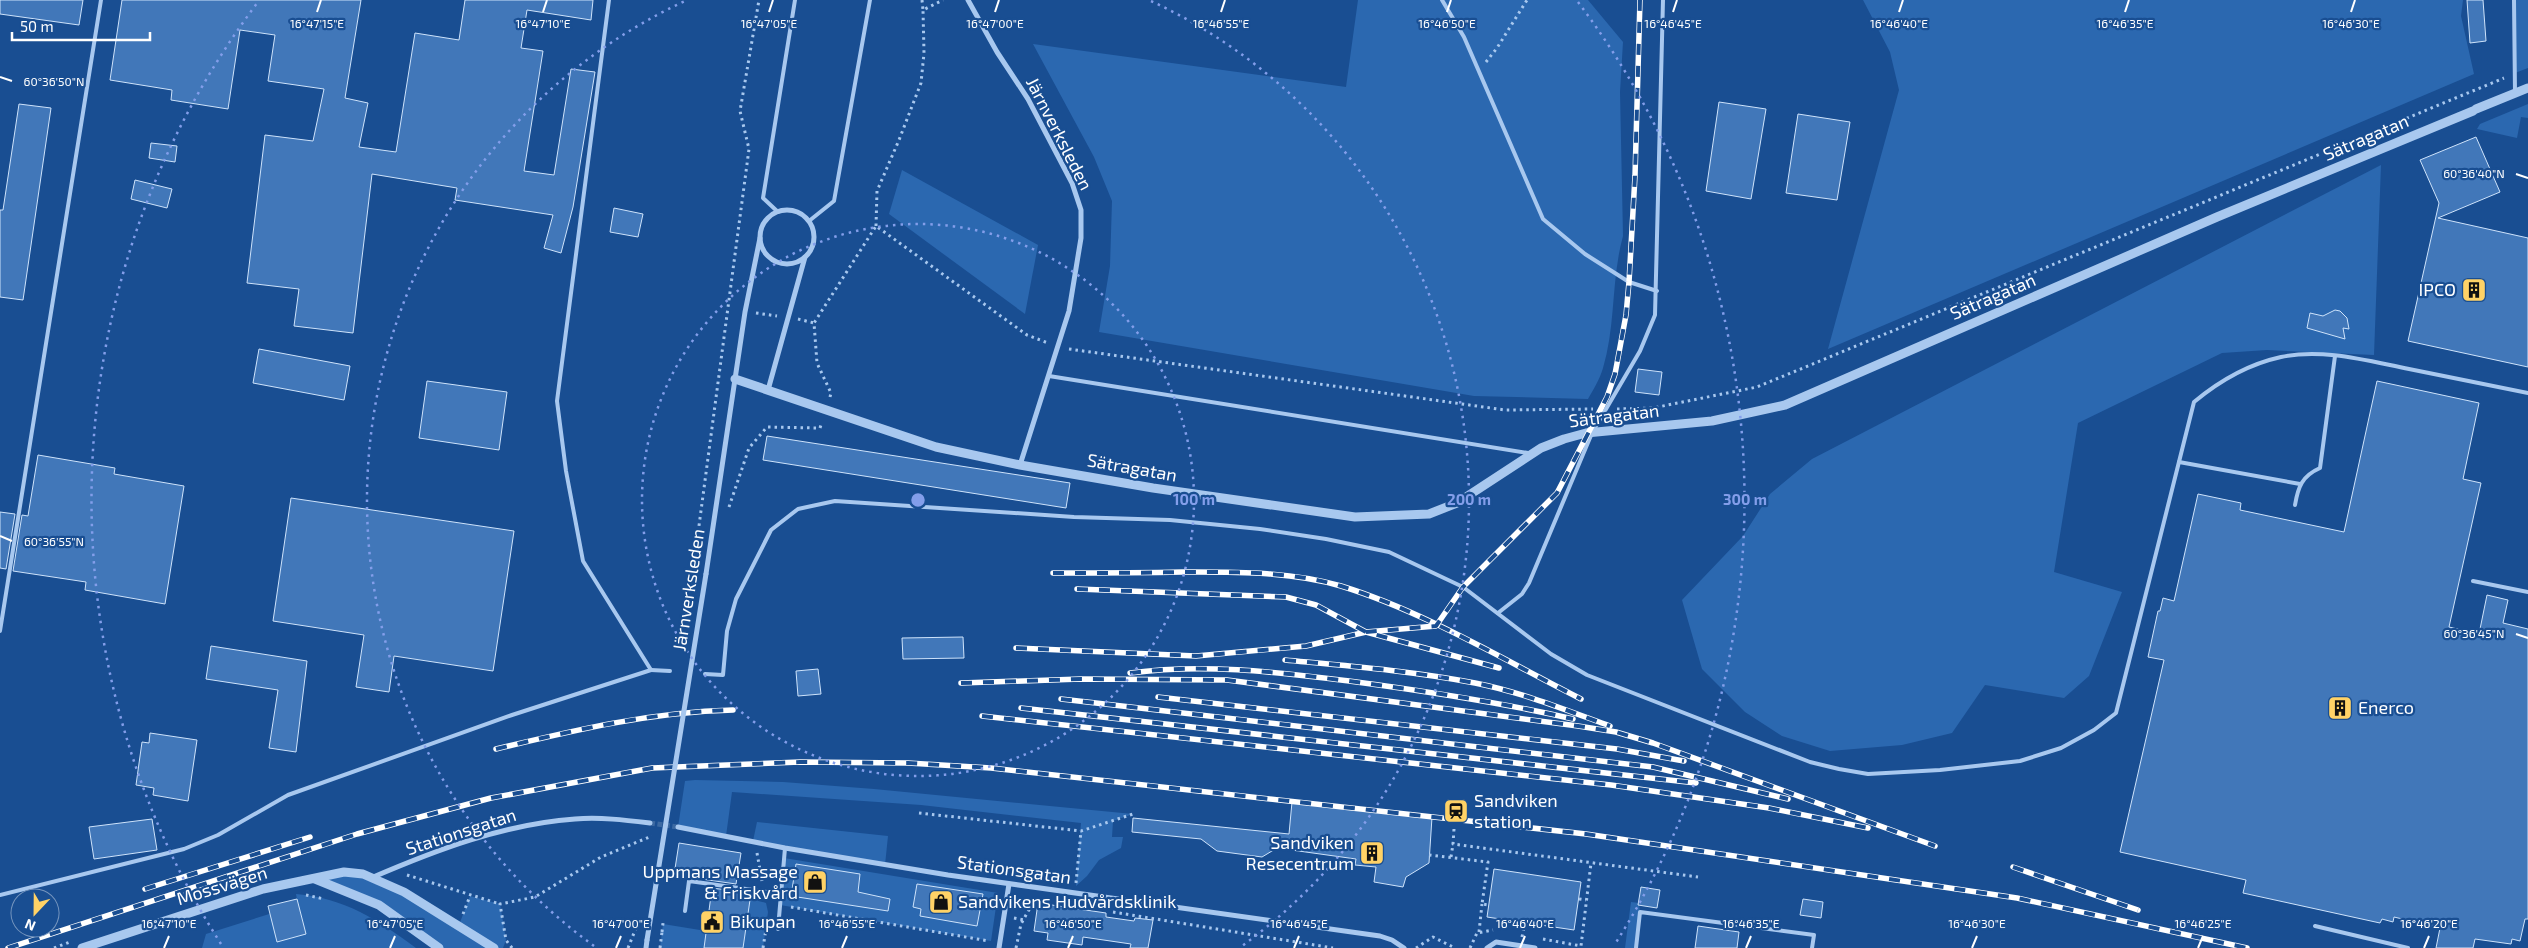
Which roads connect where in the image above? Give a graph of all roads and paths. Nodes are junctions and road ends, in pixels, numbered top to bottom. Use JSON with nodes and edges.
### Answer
{"nodes":[{"id":1,"x":101,"y":0,"type":"edge"},
{"id":2,"x":608,"y":0,"type":"edge"},
{"id":3,"x":759,"y":0,"type":"edge"},
{"id":4,"x":795,"y":0,"type":"edge"},
{"id":5,"x":870,"y":0,"type":"edge"},
{"id":6,"x":922,"y":0,"type":"edge"},
{"id":7,"x":944,"y":0,"type":"edge"},
{"id":8,"x":968,"y":0,"type":"edge"},
{"id":9,"x":1442,"y":0,"type":"edge"},
{"id":10,"x":1527,"y":0,"type":"edge"},
{"id":11,"x":1663,"y":0,"type":"edge"},
{"id":12,"x":2514,"y":0,"type":"edge"},
{"id":13,"x":923,"y":10,"type":"junction"},
{"id":14,"x":1479,"y":70,"type":"junction"},
{"id":15,"x":2515,"y":73,"type":"junction"},
{"id":16,"x":2528,"y":88,"type":"edge"},
{"id":17,"x":2515,"y":93,"type":"junction"},
{"id":18,"x":778,"y":212,"type":"junction"},
{"id":19,"x":809,"y":221,"type":"junction"},
{"id":20,"x":876,"y":226,"type":"junction"},
{"id":21,"x":760,"y":238,"type":"junction"},
{"id":22,"x":805,"y":257,"type":"junction"},
{"id":23,"x":1657,"y":291,"type":"junction"},
{"id":24,"x":729,"y":310,"type":"junction"},
{"id":25,"x":744,"y":312,"type":"junction"},
{"id":26,"x":788,"y":317,"type":"junction"},
{"id":27,"x":814,"y":323,"type":"junction"},
{"id":28,"x":1058,"y":347,"type":"junction"},
{"id":29,"x":2335,"y":356,"type":"junction"},
{"id":30,"x":1049,"y":376,"type":"junction"},
{"id":31,"x":735,"y":379,"type":"junction"},
{"id":32,"x":768,"y":390,"type":"junction"},
{"id":33,"x":2528,"y":393,"type":"edge"},
{"id":34,"x":1604,"y":409,"type":"junction"},
{"id":35,"x":825,"y":411,"type":"junction"},
{"id":36,"x":1592,"y":433,"type":"junction"},
{"id":37,"x":1532,"y":454,"type":"junction"},
{"id":38,"x":2179,"y":462,"type":"junction"},
{"id":39,"x":1020,"y":464,"type":"junction"},
{"id":40,"x":2300,"y":484,"type":"junction"},
{"id":41,"x":2295,"y":505,"type":"dead end"},
{"id":42,"x":727,"y":512,"type":"dead end"},
{"id":43,"x":692,"y":571,"type":"dead end"},
{"id":44,"x":2473,"y":581,"type":"dead end"},
{"id":45,"x":2528,"y":592,"type":"edge"},
{"id":46,"x":1498,"y":613,"type":"junction"},
{"id":47,"x":0,"y":631,"type":"edge"},
{"id":48,"x":651,"y":670,"type":"junction"},
{"id":49,"x":670,"y":671,"type":"dead end"},
{"id":50,"x":705,"y":674,"type":"dead end"},
{"id":51,"x":919,"y":813,"type":"dead end"},
{"id":52,"x":1134,"y":814,"type":"dead end"},
{"id":53,"x":650,"y":822,"type":"tunnel mouth"},
{"id":54,"x":678,"y":827,"type":"tunnel mouth"},
{"id":55,"x":1454,"y":830,"type":"dead end"},
{"id":56,"x":1081,"y":831,"type":"junction"},
{"id":57,"x":654,"y":835,"type":"dead end"},
{"id":58,"x":1453,"y":844,"type":"junction"},
{"id":59,"x":785,"y":848,"type":"junction"},
{"id":60,"x":1429,"y":855,"type":"dead end"},
{"id":61,"x":1451,"y":857,"type":"junction"},
{"id":62,"x":1591,"y":863,"type":"junction"},
{"id":63,"x":1698,"y":877,"type":"dead end"},
{"id":64,"x":371,"y":878,"type":"junction"},
{"id":65,"x":315,"y":879,"type":"junction"},
{"id":66,"x":1009,"y":884,"type":"junction"},
{"id":67,"x":1075,"y":892,"type":"junction"},
{"id":68,"x":303,"y":894,"type":"dead end"},
{"id":69,"x":781,"y":894,"type":"junction"},
{"id":70,"x":0,"y":895,"type":"edge"},
{"id":71,"x":470,"y":896,"type":"dead end"},
{"id":72,"x":1036,"y":899,"type":"dead end"},
{"id":73,"x":1579,"y":899,"type":"dead end"},
{"id":74,"x":329,"y":900,"type":"dead end"},
{"id":75,"x":1586,"y":900,"type":"junction"},
{"id":76,"x":500,"y":904,"type":"junction"},
{"id":77,"x":1482,"y":904,"type":"junction"},
{"id":78,"x":780,"y":905,"type":"junction"},
{"id":79,"x":1489,"y":905,"type":"dead end"},
{"id":80,"x":685,"y":911,"type":"dead end"},
{"id":81,"x":1525,"y":922,"type":"dead end"},
{"id":82,"x":637,"y":926,"type":"dead end"},
{"id":83,"x":2315,"y":926,"type":"dead end"},
{"id":84,"x":778,"y":930,"type":"dead end"},
{"id":85,"x":662,"y":932,"type":"dead end"},
{"id":86,"x":1479,"y":932,"type":"dead end"},
{"id":87,"x":1523,"y":936,"type":"dead end"},
{"id":88,"x":991,"y":941,"type":"dead end"},
{"id":89,"x":1554,"y":942,"type":"dead end"},
{"id":90,"x":1423,"y":946,"type":"edge"},
{"id":91,"x":82,"y":948,"type":"edge"},
{"id":92,"x":439,"y":948,"type":"edge"},
{"id":93,"x":494,"y":948,"type":"edge"},
{"id":94,"x":512,"y":948,"type":"edge"},
{"id":95,"x":628,"y":948,"type":"edge"},
{"id":96,"x":646,"y":948,"type":"edge"},
{"id":97,"x":660,"y":948,"type":"edge"},
{"id":98,"x":999,"y":948,"type":"edge"},
{"id":99,"x":1016,"y":948,"type":"edge"},
{"id":100,"x":1404,"y":948,"type":"edge"},
{"id":101,"x":1416,"y":948,"type":"edge"},
{"id":102,"x":1456,"y":948,"type":"edge"},
{"id":103,"x":1488,"y":948,"type":"edge"},
{"id":104,"x":1535,"y":948,"type":"edge"},
{"id":105,"x":1636,"y":948,"type":"edge"},
{"id":106,"x":1812,"y":948,"type":"edge"},
{"id":107,"x":2408,"y":948,"type":"edge"}],
"edges":[{"from":1,"to":47,"type":"lane"},
{"from":2,"to":48,"type":"lane"},
{"from":3,"to":24,"type":"path"},
{"from":4,"to":18,"type":"lane"},
{"from":5,"to":19,"type":"lane"},
{"from":6,"to":13,"type":"path"},
{"from":7,"to":13,"type":"path"},
{"from":8,"to":28,"type":"street","name":"Järnverksleden"},
{"from":9,"to":14,"type":"lane"},
{"from":10,"to":14,"type":"path"},
{"from":11,"to":23,"type":"lane"},
{"from":12,"to":15,"type":"lane"},
{"from":13,"to":20,"type":"path"},
{"from":14,"to":23,"type":"lane"},
{"from":15,"to":17,"type":"lane"},
{"from":15,"to":34,"type":"path"},
{"from":16,"to":17,"type":"street","name":"Sätragatan"},
{"from":17,"to":36,"type":"street","name":"Sätragatan"},
{"from":18,"to":19,"type":"street"},
{"from":18,"to":21,"type":"street","name":"Järnverksleden"},
{"from":19,"to":22,"type":"street"},
{"from":20,"to":27,"type":"path"},
{"from":20,"to":28,"type":"path"},
{"from":21,"to":22,"type":"street"},
{"from":21,"to":25,"type":"street","name":"Järnverksleden"},
{"from":22,"to":26,"type":"street"},
{"from":23,"to":34,"type":"lane"},
{"from":24,"to":25,"type":"path"},
{"from":24,"to":43,"type":"path"},
{"from":25,"to":26,"type":"path"},
{"from":25,"to":31,"type":"street","name":"Järnverksleden"},
{"from":26,"to":27,"type":"path"},
{"from":26,"to":32,"type":"street"},
{"from":27,"to":35,"type":"path"},
{"from":28,"to":30,"type":"street","name":"Järnverksleden"},
{"from":28,"to":34,"type":"path"},
{"from":29,"to":33,"type":"lane"},
{"from":29,"to":38,"type":"lane"},
{"from":29,"to":40,"type":"lane"},
{"from":30,"to":37,"type":"lane"},
{"from":30,"to":39,"type":"street","name":"Järnverksleden"},
{"from":31,"to":32,"type":"street","name":"Sätragatan"},
{"from":31,"to":96,"type":"street","name":"Järnverksleden","bridge":true},
{"from":32,"to":35,"type":"street","name":"Sätragatan"},
{"from":34,"to":36,"type":"lane"},
{"from":35,"to":39,"type":"street","name":"Sätragatan"},
{"from":35,"to":42,"type":"path"},
{"from":36,"to":37,"type":"street","name":"Sätragatan"},
{"from":36,"to":46,"type":"lane"},
{"from":37,"to":39,"type":"street","name":"Sätragatan"},
{"from":38,"to":40,"type":"lane"},
{"from":38,"to":46,"type":"lane"},
{"from":40,"to":41,"type":"lane"},
{"from":44,"to":45,"type":"lane"},
{"from":46,"to":50,"type":"lane"},
{"from":48,"to":49,"type":"lane"},
{"from":48,"to":70,"type":"lane"},
{"from":51,"to":56,"type":"path"},
{"from":52,"to":56,"type":"path"},
{"from":53,"to":64,"type":"street","name":"Stationsgatan"},
{"from":54,"to":59,"type":"street","name":"Stationsgatan"},
{"from":55,"to":58,"type":"path"},
{"from":56,"to":67,"type":"path"},
{"from":57,"to":76,"type":"path"},
{"from":58,"to":61,"type":"path"},
{"from":58,"to":62,"type":"path"},
{"from":59,"to":66,"type":"street","name":"Stationsgatan"},
{"from":59,"to":69,"type":"lane"},
{"from":60,"to":61,"type":"path"},
{"from":61,"to":77,"type":"path"},
{"from":62,"to":63,"type":"path"},
{"from":62,"to":75,"type":"path"},
{"from":64,"to":65,"type":"street","name":"Mossvägen"},
{"from":64,"to":93,"type":"street","name":"Mossvägen"},
{"from":65,"to":91,"type":"street","name":"Mossvägen"},
{"from":65,"to":92,"type":"street"},
{"from":66,"to":67,"type":"street","name":"Stationsgatan"},
{"from":66,"to":98,"type":"street"},
{"from":67,"to":100,"type":"street","name":"Stationsgatan"},
{"from":68,"to":74,"type":"path"},
{"from":69,"to":78,"type":"lane"},
{"from":69,"to":80,"type":"lane"},
{"from":71,"to":76,"type":"path"},
{"from":72,"to":99,"type":"path"},
{"from":73,"to":75,"type":"path"},
{"from":75,"to":89,"type":"path"},
{"from":76,"to":94,"type":"path"},
{"from":77,"to":79,"type":"path"},
{"from":77,"to":86,"type":"path"},
{"from":78,"to":84,"type":"lane"},
{"from":78,"to":88,"type":"path"},
{"from":81,"to":87,"type":"path"},
{"from":82,"to":95,"type":"path"},
{"from":83,"to":107,"type":"lane"},
{"from":85,"to":97,"type":"path"},
{"from":90,"to":101,"type":"path"},
{"from":90,"to":102,"type":"path"},
{"from":103,"to":104,"type":"street"},
{"from":105,"to":106,"type":"lane"}]}
